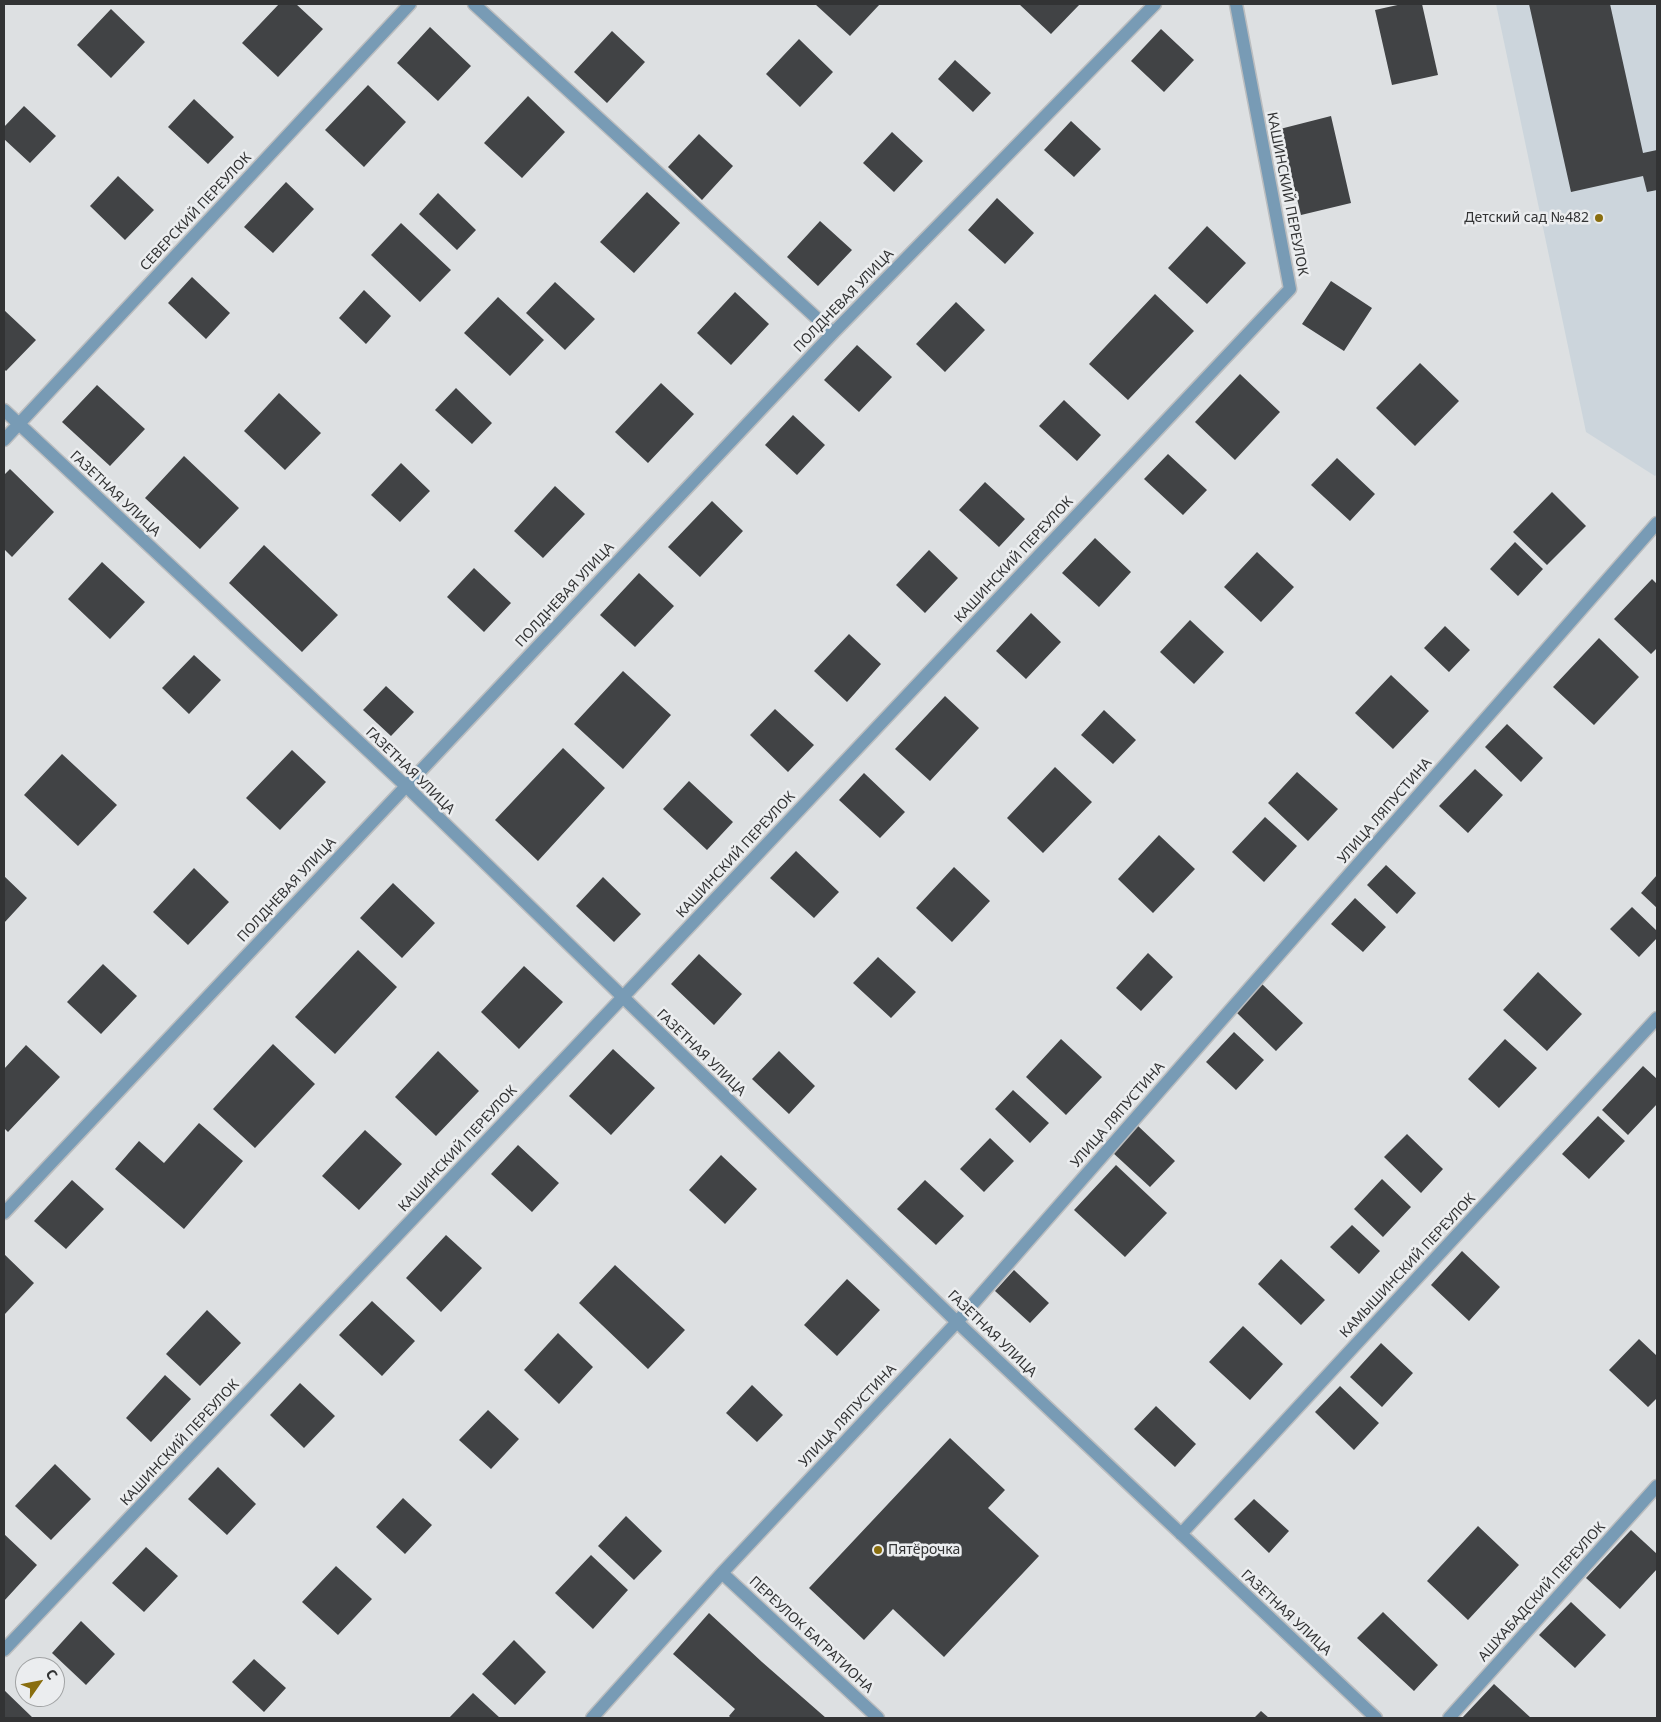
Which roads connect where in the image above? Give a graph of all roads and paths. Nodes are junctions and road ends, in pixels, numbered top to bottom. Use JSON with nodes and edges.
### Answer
{"nodes":[{"id":1,"x":410,"y":4,"type":"edge"},
{"id":2,"x":474,"y":4,"type":"edge"},
{"id":3,"x":1155,"y":4,"type":"edge"},
{"id":4,"x":1236,"y":4,"type":"edge"},
{"id":5,"x":833,"y":333,"type":"junction"},
{"id":6,"x":4,"y":410,"type":"edge"},
{"id":7,"x":19,"y":424,"type":"junction"},
{"id":8,"x":4,"y":440,"type":"edge"},
{"id":9,"x":1657,"y":523,"type":"edge"},
{"id":10,"x":406,"y":786,"type":"junction"},
{"id":11,"x":622,"y":998,"type":"junction"},
{"id":12,"x":1657,"y":1018,"type":"edge"},
{"id":13,"x":4,"y":1213,"type":"edge"},
{"id":14,"x":957,"y":1322,"type":"junction"},
{"id":15,"x":1657,"y":1486,"type":"edge"},
{"id":16,"x":1180,"y":1534,"type":"junction"},
{"id":17,"x":722,"y":1573,"type":"junction"},
{"id":18,"x":4,"y":1650,"type":"edge"},
{"id":19,"x":592,"y":1718,"type":"edge"},
{"id":20,"x":878,"y":1718,"type":"edge"},
{"id":21,"x":1376,"y":1718,"type":"edge"},
{"id":22,"x":1449,"y":1718,"type":"edge"}],
"edges":[{"from":1,"to":7,"type":"street","name":"СЕВЕРСКИЙ ПЕРЕУЛОК"},
{"from":2,"to":5,"type":"street"},
{"from":3,"to":5,"type":"street","name":"ПОЛДНЕВАЯ УЛИЦА"},
{"from":4,"to":11,"type":"street","name":"КАШИНСКИЙ ПЕРЕУЛОК"},
{"from":5,"to":10,"type":"street","name":"ПОЛДНЕВАЯ УЛИЦА"},
{"from":6,"to":7,"type":"street","name":"ГАЗЕТНАЯ УЛИЦА"},
{"from":7,"to":8,"type":"street","name":"СЕВЕРСКИЙ ПЕРЕУЛОК"},
{"from":7,"to":10,"type":"street","name":"ГАЗЕТНАЯ УЛИЦА"},
{"from":9,"to":14,"type":"street","name":"УЛИЦА ЛЯПУСТИНА"},
{"from":10,"to":11,"type":"street","name":"ГАЗЕТНАЯ УЛИЦА"},
{"from":10,"to":13,"type":"street","name":"ПОЛДНЕВАЯ УЛИЦА"},
{"from":11,"to":14,"type":"street","name":"ГАЗЕТНАЯ УЛИЦА"},
{"from":11,"to":18,"type":"street","name":"КАШИНСКИЙ ПЕРЕУЛОК"},
{"from":12,"to":16,"type":"street","name":"КАМЫШИНСКИЙ ПЕРЕУЛОК"},
{"from":14,"to":16,"type":"street","name":"ГАЗЕТНАЯ УЛИЦА"},
{"from":14,"to":17,"type":"street","name":"УЛИЦА ЛЯПУСТИНА"},
{"from":15,"to":22,"type":"street","name":"АШХАБАДСКИЙ ПЕРЕУЛОК"},
{"from":16,"to":21,"type":"street","name":"ГАЗЕТНАЯ УЛИЦА"},
{"from":17,"to":19,"type":"street","name":"УЛИЦА ЛЯПУСТИНА"},
{"from":17,"to":20,"type":"street","name":"ПЕРЕУЛОК БАГРАТИОНА"}]}
